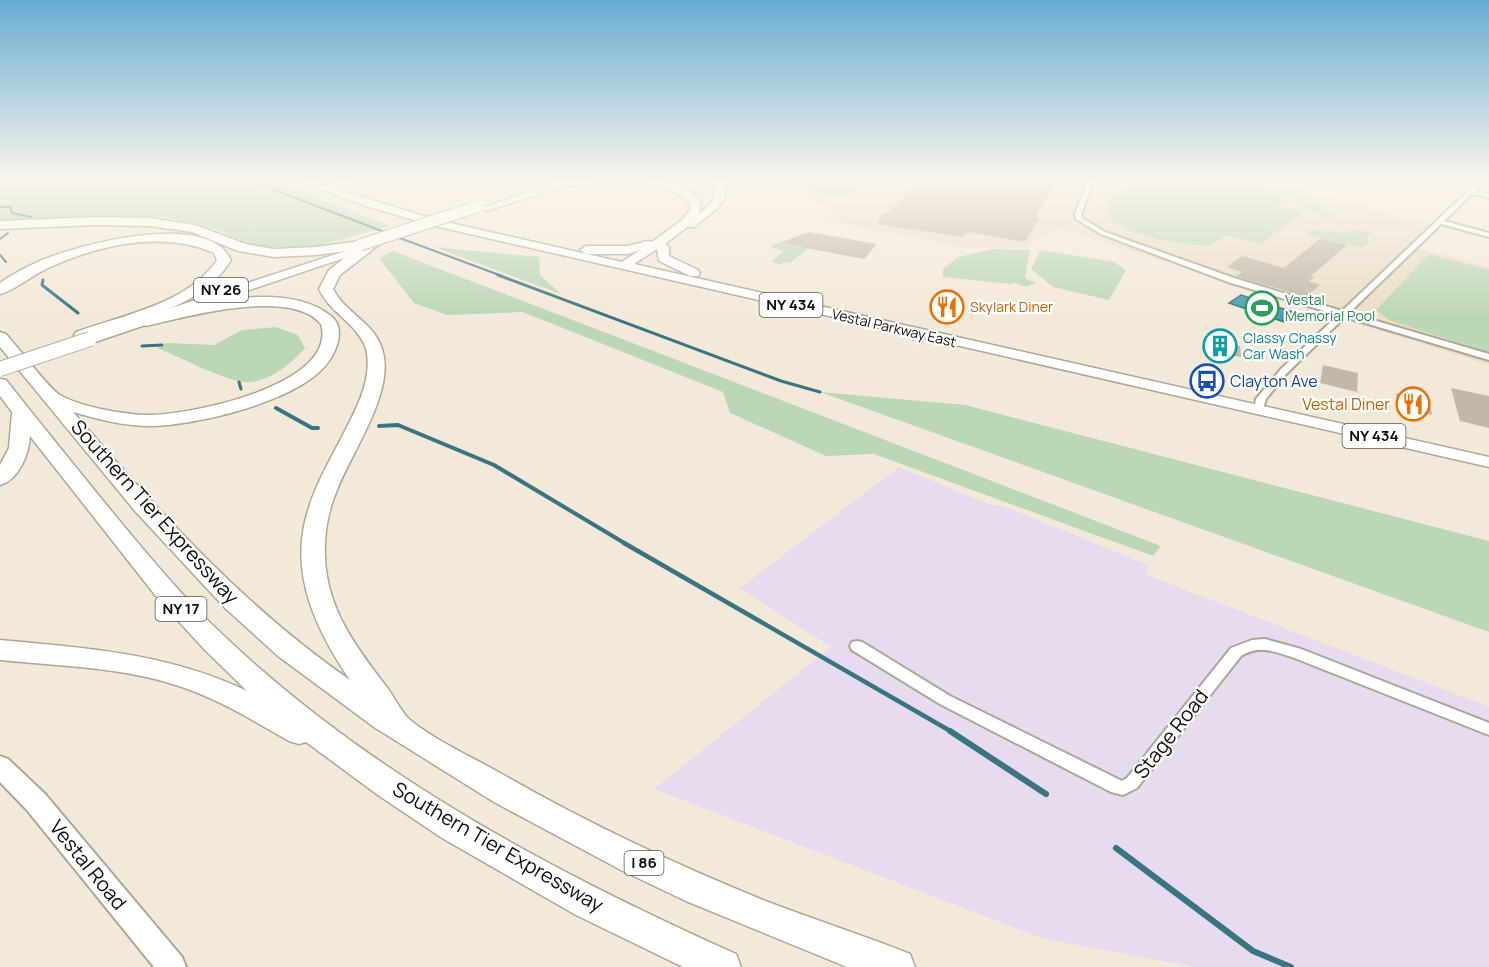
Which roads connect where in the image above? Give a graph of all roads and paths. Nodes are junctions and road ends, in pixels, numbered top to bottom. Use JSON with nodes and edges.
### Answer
{"nodes":[{"id":1,"x":177,"y":226,"type":"edge"},
{"id":2,"x":424,"y":226,"type":"edge"},
{"id":3,"x":450,"y":226,"type":"edge"},
{"id":4,"x":486,"y":226,"type":"edge"},
{"id":5,"x":680,"y":226,"type":"edge"},
{"id":6,"x":690,"y":226,"type":"edge"},
{"id":7,"x":1089,"y":226,"type":"edge"},
{"id":8,"x":1435,"y":226,"type":"edge"},
{"id":9,"x":1455,"y":226,"type":"edge"},
{"id":10,"x":674,"y":231,"type":"junction"},
{"id":11,"x":1489,"y":235,"type":"edge"},
{"id":12,"x":363,"y":246,"type":"junction"},
{"id":13,"x":663,"y":247,"type":"junction"},
{"id":14,"x":585,"y":249,"type":"junction"},
{"id":15,"x":632,"y":264,"type":"junction"},
{"id":16,"x":694,"y":273,"type":"junction"},
{"id":17,"x":0,"y":290,"type":"edge"},
{"id":18,"x":1345,"y":314,"type":"junction"},
{"id":19,"x":146,"y":321,"type":"junction"},
{"id":20,"x":0,"y":337,"type":"edge"},
{"id":21,"x":86,"y":337,"type":"junction"},
{"id":22,"x":1489,"y":357,"type":"edge"},
{"id":23,"x":0,"y":362,"type":"edge"},
{"id":24,"x":0,"y":369,"type":"edge"},
{"id":25,"x":0,"y":384,"type":"edge"},
{"id":26,"x":54,"y":399,"type":"junction"},
{"id":27,"x":1260,"y":405,"type":"junction"},
{"id":28,"x":21,"y":412,"type":"junction"},
{"id":29,"x":1489,"y":449,"type":"edge"},
{"id":30,"x":1489,"y":462,"type":"edge"},
{"id":31,"x":0,"y":478,"type":"edge"},
{"id":32,"x":857,"y":646,"type":"dead end"},
{"id":33,"x":0,"y":650,"type":"edge"},
{"id":34,"x":1489,"y":729,"type":"edge"},
{"id":35,"x":404,"y":731,"type":"junction"},
{"id":36,"x":0,"y":766,"type":"edge"},
{"id":37,"x":373,"y":773,"type":"junction"},
{"id":38,"x":172,"y":967,"type":"edge"},
{"id":39,"x":723,"y":967,"type":"edge"},
{"id":40,"x":897,"y":967,"type":"edge"}],
"edges":[{"from":1,"to":12,"type":"highway"},
{"from":2,"to":12,"type":"main road","number":"NY 26","bridge":true},
{"from":3,"to":15,"type":"main road","name":"Vestal Parkway East","number":"NY 434"},
{"from":4,"to":14,"type":"main road","name":"Vestal Parkway East","number":"NY 434"},
{"from":5,"to":10,"type":"main road"},
{"from":6,"to":13,"type":"main road"},
{"from":7,"to":18,"type":"street"},
{"from":8,"to":18,"type":"street"},
{"from":9,"to":11,"type":"street"},
{"from":10,"to":14,"type":"main road"},
{"from":10,"to":15,"type":"main road"},
{"from":12,"to":19,"type":"main road","number":"NY 26"},
{"from":12,"to":21,"type":"main road","number":"NY 26"},
{"from":12,"to":35,"type":"highway"},
{"from":13,"to":15,"type":"main road"},
{"from":13,"to":16,"type":"main road"},
{"from":14,"to":15,"type":"main road","name":"Vestal Parkway East","number":"NY 434"},
{"from":15,"to":16,"type":"main road","name":"Vestal Parkway East","number":"NY 434"},
{"from":15,"to":27,"type":"main road","name":"Vestal Parkway East","number":"NY 434"},
{"from":16,"to":27,"type":"main road","name":"Vestal Parkway East","number":"NY 434"},
{"from":17,"to":21,"type":"highway"},
{"from":18,"to":22,"type":"street"},
{"from":18,"to":27,"type":"street"},
{"from":19,"to":21,"type":"main road","number":"NY 26"},
{"from":19,"to":26,"type":"highway"},
{"from":20,"to":26,"type":"highway","name":"Southern Tier Expressway","number":"NY 17"},
{"from":21,"to":23,"type":"main road","number":"NY 26"},
{"from":21,"to":24,"type":"main road","number":"NY 26","bridge":true},
{"from":25,"to":28,"type":"highway","name":"Southern Tier Expressway","number":"NY 17"},
{"from":26,"to":35,"type":"highway","name":"Southern Tier Expressway","number":"NY 17"},
{"from":27,"to":29,"type":"main road","name":"Vestal Parkway East","number":"NY 434"},
{"from":27,"to":30,"type":"main road","name":"Vestal Parkway East","number":"NY 434"},
{"from":28,"to":31,"type":"highway"},
{"from":28,"to":37,"type":"highway","name":"Southern Tier Expressway","number":"NY 17"},
{"from":32,"to":34,"type":"street","name":"Stage Road"},
{"from":33,"to":37,"type":"highway"},
{"from":35,"to":40,"type":"highway","name":"Southern Tier Expressway","number":"I 86"},
{"from":36,"to":38,"type":"street","name":"Vestal Road"},
{"from":37,"to":39,"type":"highway","name":"Southern Tier Expressway"}]}
